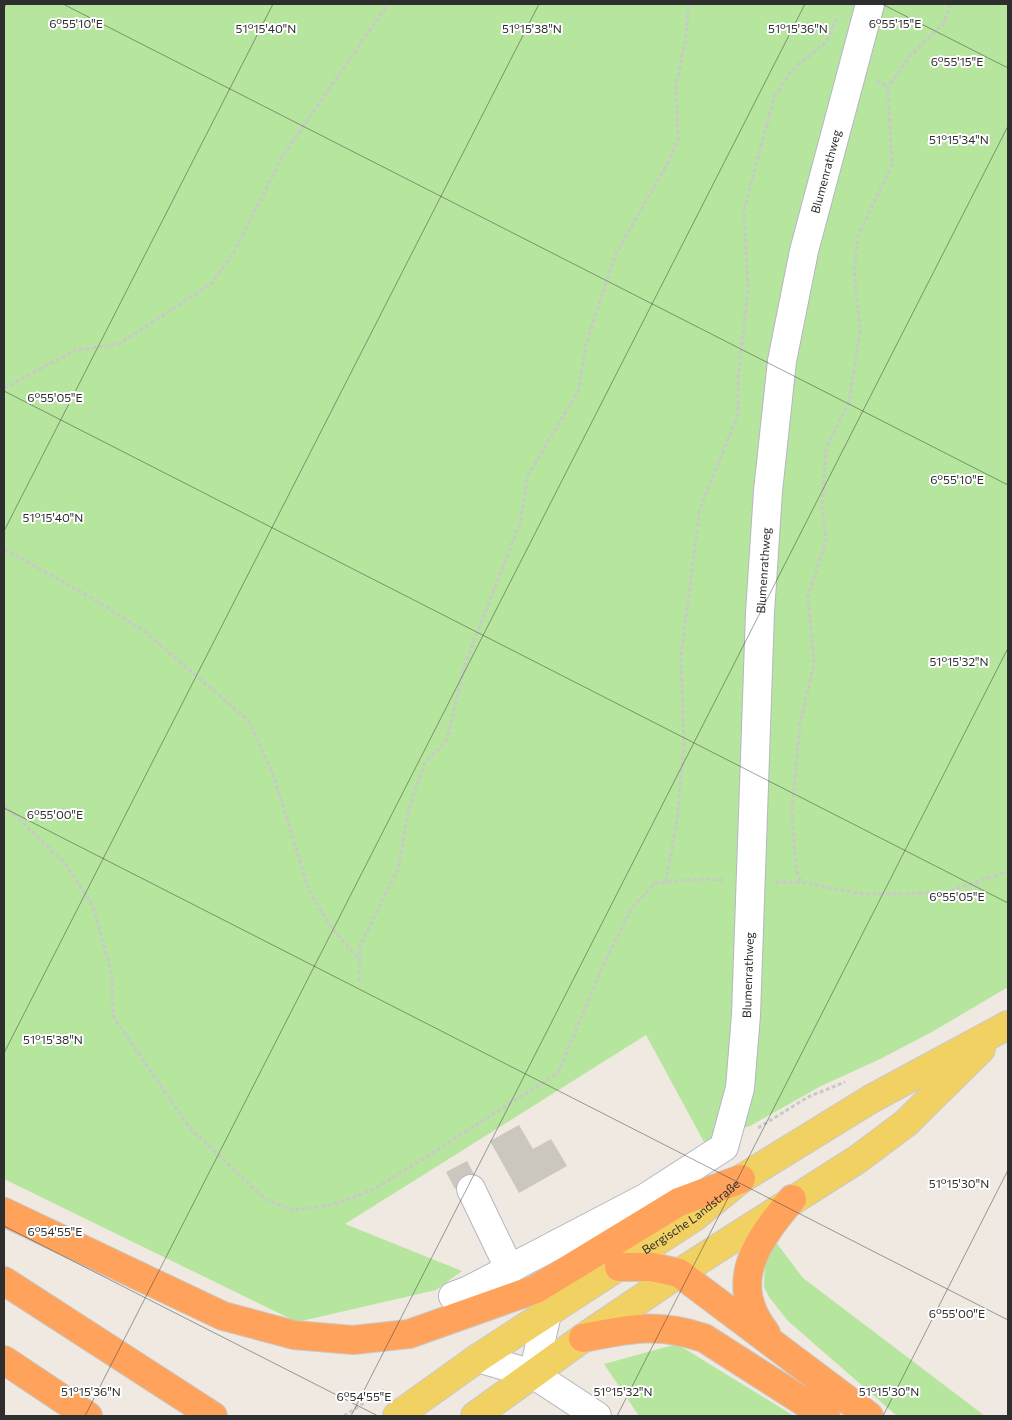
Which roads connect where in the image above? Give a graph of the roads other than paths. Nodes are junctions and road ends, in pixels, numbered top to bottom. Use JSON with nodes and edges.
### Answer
{"nodes":[{"id":1,"x":870,"y":4,"type":"edge"},
{"id":2,"x":1002,"y":1029,"type":"edge"},
{"id":3,"x":741,"y":1180,"type":"junction"},
{"id":4,"x":472,"y":1190,"type":"dead end"},
{"id":5,"x":792,"y":1199,"type":"junction"},
{"id":6,"x":4,"y":1212,"type":"edge"},
{"id":7,"x":619,"y":1267,"type":"junction"},
{"id":8,"x":510,"y":1270,"type":"junction"},
{"id":9,"x":679,"y":1273,"type":"junction"},
{"id":10,"x":4,"y":1281,"type":"edge"},
{"id":11,"x":453,"y":1296,"type":"dead end"},
{"id":12,"x":548,"y":1314,"type":"junction"},
{"id":13,"x":583,"y":1338,"type":"junction"},
{"id":14,"x":775,"y":1344,"type":"junction"},
{"id":15,"x":478,"y":1358,"type":"junction"},
{"id":16,"x":4,"y":1360,"type":"edge"},
{"id":17,"x":533,"y":1374,"type":"junction"},
{"id":18,"x":88,"y":1416,"type":"edge"},
{"id":19,"x":213,"y":1416,"type":"edge"},
{"id":20,"x":397,"y":1416,"type":"edge"},
{"id":21,"x":475,"y":1416,"type":"edge"},
{"id":22,"x":597,"y":1416,"type":"edge"},
{"id":23,"x":826,"y":1416,"type":"edge"},
{"id":24,"x":869,"y":1416,"type":"edge"}],
"edges":[{"from":1,"to":8,"type":"lane","name":"Blumenrathweg"},
{"from":2,"to":3,"type":"main road","name":"Bergische Landstraße"},
{"from":2,"to":5,"type":"main road","name":"Bergische Landstraße"},
{"from":3,"to":6,"type":"highway"},
{"from":3,"to":7,"type":"main road","name":"Bergische Landstraße"},
{"from":4,"to":8,"type":"lane"},
{"from":5,"to":9,"type":"main road","name":"Bergische Landstraße"},
{"from":5,"to":14,"type":"highway"},
{"from":7,"to":9,"type":"highway"},
{"from":7,"to":12,"type":"main road","name":"Bergische Landstraße"},
{"from":8,"to":11,"type":"lane"},
{"from":9,"to":13,"type":"main road","name":"Bergische Landstraße"},
{"from":9,"to":14,"type":"highway"},
{"from":10,"to":19,"type":"highway"},
{"from":12,"to":15,"type":"main road","name":"Bergische Landstraße"},
{"from":12,"to":17,"type":"lane"},
{"from":13,"to":17,"type":"main road","name":"Bergische Landstraße"},
{"from":13,"to":23,"type":"highway"},
{"from":14,"to":24,"type":"highway"},
{"from":15,"to":17,"type":"lane"},
{"from":15,"to":20,"type":"main road","name":"Bergische Landstraße"},
{"from":16,"to":18,"type":"highway"},
{"from":17,"to":21,"type":"main road","name":"Bergische Landstraße"},
{"from":17,"to":22,"type":"lane"}]}
